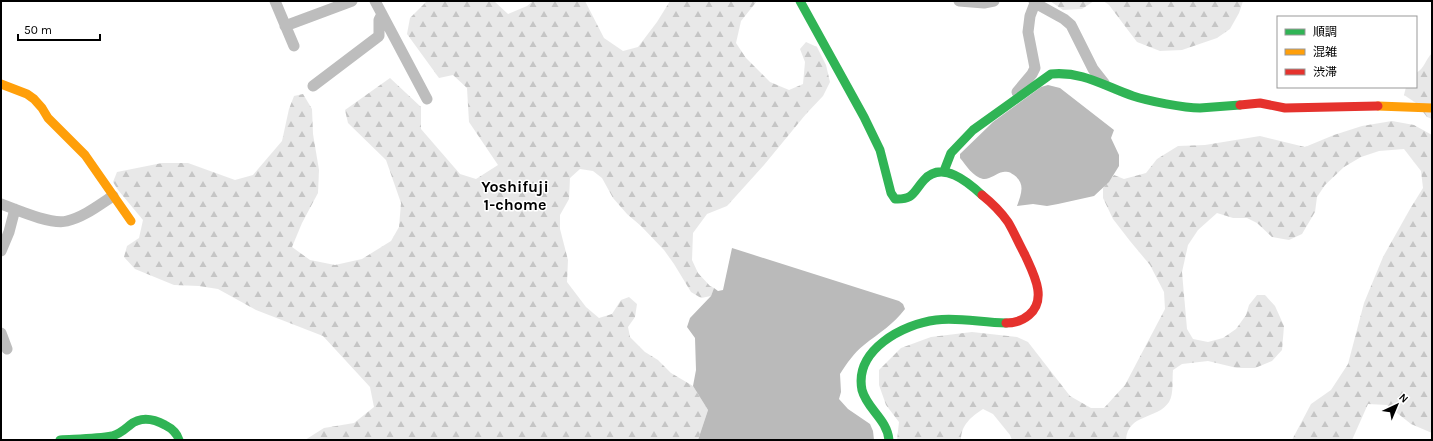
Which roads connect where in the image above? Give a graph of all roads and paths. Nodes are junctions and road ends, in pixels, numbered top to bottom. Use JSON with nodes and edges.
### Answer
{"nodes":[{"id":1,"x":275,"y":1,"type":"edge"},
{"id":2,"x":352,"y":1,"type":"edge"},
{"id":3,"x":800,"y":1,"type":"edge"},
{"id":4,"x":959,"y":1,"type":"edge"},
{"id":5,"x":994,"y":1,"type":"edge"},
{"id":6,"x":1034,"y":2,"type":"edge"},
{"id":7,"x":380,"y":6,"type":"edge"},
{"id":8,"x":285,"y":26,"type":"junction"},
{"id":9,"x":294,"y":46,"type":"dead end"},
{"id":10,"x":1,"y":84,"type":"edge"},
{"id":11,"x":1104,"y":84,"type":"junction"},
{"id":12,"x":313,"y":86,"type":"dead end"},
{"id":13,"x":427,"y":99,"type":"dead end"},
{"id":14,"x":1011,"y":102,"type":"junction"},
{"id":15,"x":1432,"y":108,"type":"edge"},
{"id":16,"x":944,"y":171,"type":"junction"},
{"id":17,"x":113,"y":196,"type":"junction"},
{"id":18,"x":1,"y":204,"type":"edge"},
{"id":19,"x":15,"y":209,"type":"junction"},
{"id":20,"x":130,"y":221,"type":"dead end"},
{"id":21,"x":1,"y":251,"type":"edge"},
{"id":22,"x":1,"y":333,"type":"edge"},
{"id":23,"x":7,"y":349,"type":"dead end"},
{"id":24,"x":60,"y":440,"type":"edge"},
{"id":25,"x":179,"y":440,"type":"edge"},
{"id":26,"x":889,"y":440,"type":"edge"}],
"edges":[{"from":1,"to":8,"type":"street"},
{"from":2,"to":8,"type":"street"},
{"from":3,"to":16,"type":"street"},
{"from":4,"to":5,"type":"street"},
{"from":6,"to":11,"type":"street"},
{"from":6,"to":14,"type":"street"},
{"from":7,"to":12,"type":"street"},
{"from":7,"to":13,"type":"street"},
{"from":8,"to":9,"type":"street"},
{"from":10,"to":17,"type":"street"},
{"from":11,"to":14,"type":"street"},
{"from":11,"to":15,"type":"street"},
{"from":14,"to":16,"type":"street"},
{"from":16,"to":26,"type":"street"},
{"from":17,"to":19,"type":"street"},
{"from":17,"to":20,"type":"street"},
{"from":18,"to":19,"type":"street"},
{"from":19,"to":21,"type":"street"},
{"from":22,"to":23,"type":"street"},
{"from":24,"to":25,"type":"street"}]}
